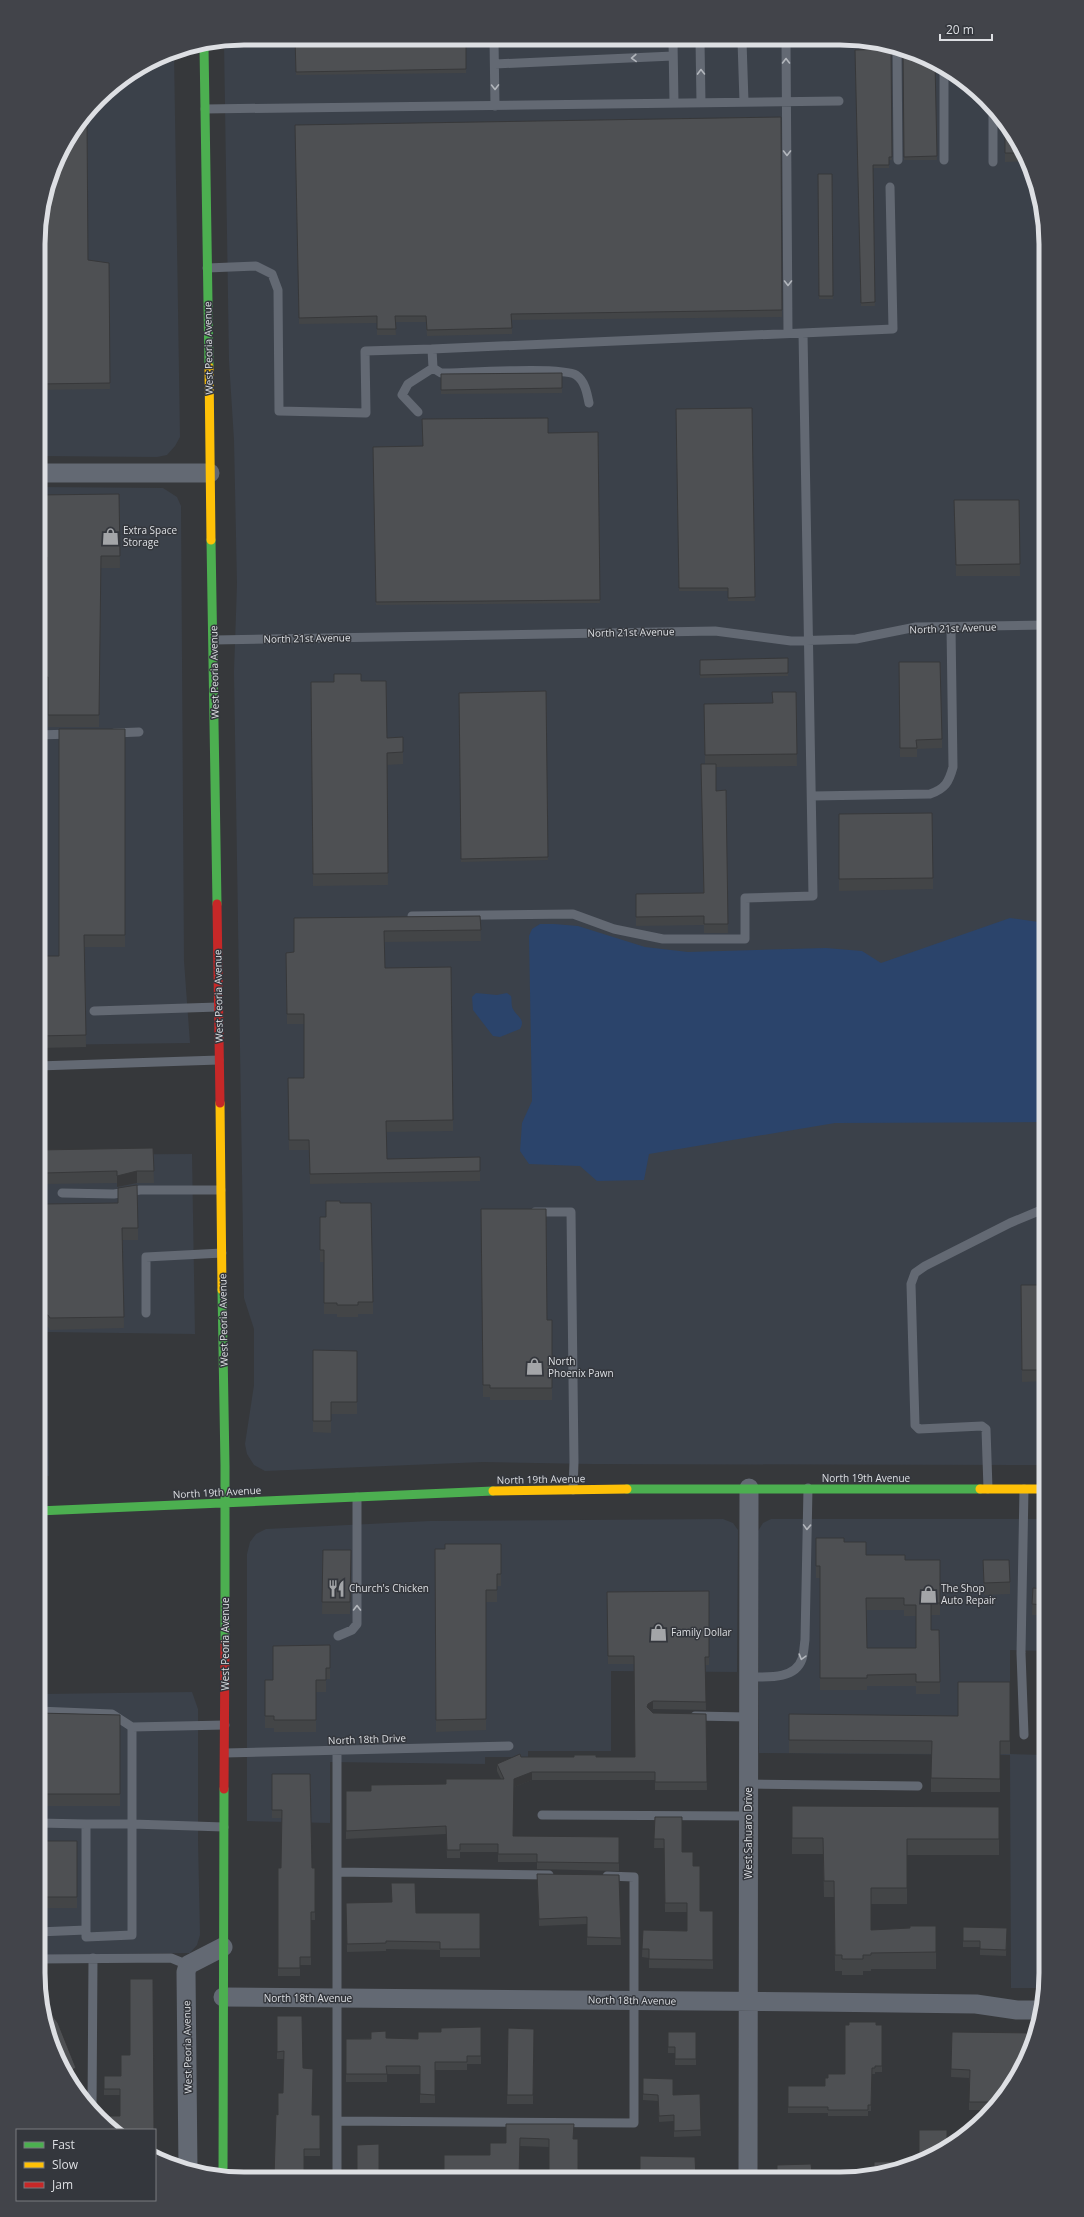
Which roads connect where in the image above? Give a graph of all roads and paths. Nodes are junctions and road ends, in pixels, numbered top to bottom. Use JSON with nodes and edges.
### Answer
{"nodes":[{"id":1,"x":494,"y":45,"type":"edge"},
{"id":2,"x":673,"y":45,"type":"edge"},
{"id":3,"x":700,"y":45,"type":"edge"},
{"id":4,"x":742,"y":45,"type":"edge"},
{"id":5,"x":786,"y":45,"type":"edge"},
{"id":6,"x":204,"y":49,"type":"edge"},
{"id":7,"x":897,"y":54,"type":"edge"},
{"id":8,"x":673,"y":56,"type":"junction"},
{"id":9,"x":494,"y":64,"type":"junction"},
{"id":10,"x":944,"y":75,"type":"edge"},
{"id":11,"x":839,"y":101,"type":"dead end"},
{"id":12,"x":744,"y":102,"type":"junction"},
{"id":13,"x":787,"y":102,"type":"junction"},
{"id":14,"x":674,"y":103,"type":"junction"},
{"id":15,"x":701,"y":103,"type":"junction"},
{"id":16,"x":495,"y":106,"type":"junction"},
{"id":17,"x":204,"y":109,"type":"junction"},
{"id":18,"x":993,"y":117,"type":"edge"},
{"id":19,"x":898,"y":160,"type":"dead end"},
{"id":20,"x":944,"y":160,"type":"dead end"},
{"id":21,"x":993,"y":162,"type":"dead end"},
{"id":22,"x":890,"y":187,"type":"dead end"},
{"id":23,"x":207,"y":268,"type":"junction"},
{"id":24,"x":803,"y":332,"type":"junction"},
{"id":25,"x":788,"y":333,"type":"junction"},
{"id":26,"x":432,"y":349,"type":"junction"},
{"id":27,"x":433,"y":368,"type":"junction"},
{"id":28,"x":589,"y":403,"type":"dead end"},
{"id":29,"x":418,"y":412,"type":"dead end"},
{"id":30,"x":45,"y":473,"type":"edge"},
{"id":31,"x":210,"y":473,"type":"junction"},
{"id":32,"x":1039,"y":625,"type":"edge"},
{"id":33,"x":951,"y":627,"type":"junction"},
{"id":34,"x":214,"y":640,"type":"junction"},
{"id":35,"x":809,"y":640,"type":"junction"},
{"id":36,"x":139,"y":732,"type":"dead end"},
{"id":37,"x":108,"y":733,"type":"edge"},
{"id":38,"x":85,"y":734,"type":"edge"},
{"id":39,"x":45,"y":735,"type":"edge"},
{"id":40,"x":812,"y":796,"type":"junction"},
{"id":41,"x":412,"y":916,"type":"edge"},
{"id":42,"x":218,"y":1007,"type":"junction"},
{"id":43,"x":94,"y":1011,"type":"dead end"},
{"id":44,"x":219,"y":1060,"type":"junction"},
{"id":45,"x":45,"y":1066,"type":"edge"},
{"id":46,"x":221,"y":1190,"type":"junction"},
{"id":47,"x":62,"y":1193,"type":"dead end"},
{"id":48,"x":1039,"y":1211,"type":"edge"},
{"id":49,"x":526,"y":1213,"type":"edge"},
{"id":50,"x":222,"y":1253,"type":"junction"},
{"id":51,"x":146,"y":1313,"type":"dead end"},
{"id":52,"x":749,"y":1488,"type":"junction"},
{"id":53,"x":808,"y":1488,"type":"junction"},
{"id":54,"x":988,"y":1489,"type":"junction"},
{"id":55,"x":1024,"y":1489,"type":"junction"},
{"id":56,"x":1039,"y":1489,"type":"edge"},
{"id":57,"x":573,"y":1490,"type":"junction"},
{"id":58,"x":357,"y":1497,"type":"junction"},
{"id":59,"x":225,"y":1504,"type":"junction"},
{"id":60,"x":45,"y":1510,"type":"edge"},
{"id":61,"x":338,"y":1636,"type":"dead end"},
{"id":62,"x":748,"y":1677,"type":"junction"},
{"id":63,"x":45,"y":1711,"type":"edge"},
{"id":64,"x":684,"y":1716,"type":"edge"},
{"id":65,"x":748,"y":1717,"type":"junction"},
{"id":66,"x":225,"y":1725,"type":"junction"},
{"id":67,"x":132,"y":1727,"type":"junction"},
{"id":68,"x":1024,"y":1735,"type":"dead end"},
{"id":69,"x":509,"y":1746,"type":"dead end"},
{"id":70,"x":337,"y":1751,"type":"junction"},
{"id":71,"x":225,"y":1752,"type":"junction"},
{"id":72,"x":748,"y":1784,"type":"junction"},
{"id":73,"x":918,"y":1786,"type":"dead end"},
{"id":74,"x":542,"y":1815,"type":"dead end"},
{"id":75,"x":747,"y":1816,"type":"junction"},
{"id":76,"x":45,"y":1823,"type":"edge"},
{"id":77,"x":86,"y":1824,"type":"junction"},
{"id":78,"x":132,"y":1824,"type":"junction"},
{"id":79,"x":225,"y":1827,"type":"junction"},
{"id":80,"x":337,"y":1872,"type":"junction"},
{"id":81,"x":556,"y":1876,"type":"edge"},
{"id":82,"x":595,"y":1876,"type":"edge"},
{"id":83,"x":86,"y":1930,"type":"junction"},
{"id":84,"x":45,"y":1932,"type":"edge"},
{"id":85,"x":223,"y":1947,"type":"junction"},
{"id":86,"x":93,"y":1958,"type":"junction"},
{"id":87,"x":45,"y":1959,"type":"edge"},
{"id":88,"x":188,"y":1965,"type":"junction"},
{"id":89,"x":222,"y":1997,"type":"junction"},
{"id":90,"x":336,"y":1998,"type":"junction"},
{"id":91,"x":634,"y":2000,"type":"junction"},
{"id":92,"x":747,"y":2001,"type":"junction"},
{"id":93,"x":1035,"y":2010,"type":"edge"},
{"id":94,"x":92,"y":2102,"type":"edge"},
{"id":95,"x":337,"y":2121,"type":"junction"},
{"id":96,"x":188,"y":2164,"type":"edge"},
{"id":97,"x":223,"y":2171,"type":"edge"},
{"id":98,"x":337,"y":2172,"type":"edge"},
{"id":99,"x":748,"y":2172,"type":"edge"}],
"edges":[{"from":1,"to":9,"type":"lane"},
{"from":2,"to":8,"type":"lane"},
{"from":15,"to":3,"type":"lane","one_way":true},
{"from":4,"to":12,"type":"lane"},
{"from":13,"to":5,"type":"lane","one_way":true},
{"from":6,"to":17,"type":"main road","name":"West Peoria Avenue"},
{"from":7,"to":19,"type":"lane"},
{"from":8,"to":9,"type":"lane","one_way":true},
{"from":8,"to":14,"type":"lane"},
{"from":9,"to":16,"type":"lane","one_way":true},
{"from":10,"to":20,"type":"lane"},
{"from":11,"to":13,"type":"lane"},
{"from":12,"to":13,"type":"lane"},
{"from":12,"to":15,"type":"lane"},
{"from":13,"to":25,"type":"lane","one_way":true},
{"from":14,"to":15,"type":"lane"},
{"from":14,"to":16,"type":"lane"},
{"from":16,"to":17,"type":"lane"},
{"from":17,"to":23,"type":"main road","name":"West Peoria Avenue"},
{"from":18,"to":21,"type":"lane"},
{"from":22,"to":24,"type":"lane"},
{"from":23,"to":26,"type":"lane"},
{"from":23,"to":31,"type":"main road","name":"West Peoria Avenue"},
{"from":24,"to":25,"type":"lane"},
{"from":24,"to":35,"type":"lane"},
{"from":25,"to":26,"type":"lane"},
{"from":26,"to":27,"type":"lane"},
{"from":27,"to":28,"type":"lane"},
{"from":27,"to":29,"type":"lane"},
{"from":30,"to":31,"type":"street"},
{"from":31,"to":34,"type":"main road","name":"West Peoria Avenue"},
{"from":32,"to":33,"type":"lane","name":"North 21st Avenue"},
{"from":33,"to":35,"type":"lane","name":"North 21st Avenue"},
{"from":33,"to":40,"type":"lane"},
{"from":34,"to":35,"type":"lane","name":"North 21st Avenue"},
{"from":34,"to":42,"type":"main road","name":"West Peoria Avenue"},
{"from":35,"to":40,"type":"lane"},
{"from":36,"to":37,"type":"lane"},
{"from":38,"to":39,"type":"lane"},
{"from":40,"to":41,"type":"lane"},
{"from":42,"to":43,"type":"lane"},
{"from":42,"to":44,"type":"main road","name":"West Peoria Avenue"},
{"from":44,"to":45,"type":"lane"},
{"from":44,"to":46,"type":"main road","name":"West Peoria Avenue"},
{"from":46,"to":47,"type":"lane"},
{"from":46,"to":50,"type":"main road","name":"West Peoria Avenue"},
{"from":48,"to":54,"type":"lane"},
{"from":49,"to":57,"type":"lane"},
{"from":50,"to":51,"type":"lane"},
{"from":50,"to":59,"type":"main road","name":"West Peoria Avenue"},
{"from":52,"to":53,"type":"main road","name":"North 19th Avenue"},
{"from":52,"to":57,"type":"main road","name":"North 19th Avenue"},
{"from":52,"to":62,"type":"street","name":"West Sahuaro Drive"},
{"from":53,"to":54,"type":"main road","name":"North 19th Avenue"},
{"from":53,"to":62,"type":"lane","one_way":true},
{"from":54,"to":55,"type":"main road","name":"North 19th Avenue"},
{"from":55,"to":56,"type":"main road","name":"North 19th Avenue"},
{"from":55,"to":68,"type":"lane"},
{"from":57,"to":58,"type":"main road","name":"North 19th Avenue"},
{"from":58,"to":59,"type":"main road","name":"North 19th Avenue"},
{"from":61,"to":58,"type":"lane","one_way":true},
{"from":59,"to":60,"type":"main road","name":"North 19th Avenue"},
{"from":59,"to":66,"type":"main road","name":"West Peoria Avenue"},
{"from":62,"to":65,"type":"street","name":"West Sahuaro Drive"},
{"from":63,"to":67,"type":"lane"},
{"from":64,"to":65,"type":"lane"},
{"from":65,"to":72,"type":"street","name":"West Sahuaro Drive"},
{"from":66,"to":67,"type":"lane"},
{"from":66,"to":71,"type":"main road","name":"West Peoria Avenue"},
{"from":67,"to":78,"type":"lane"},
{"from":69,"to":70,"type":"lane","name":"North 18th Drive"},
{"from":70,"to":71,"type":"lane","name":"North 18th Drive"},
{"from":70,"to":80,"type":"lane"},
{"from":71,"to":79,"type":"main road","name":"West Peoria Avenue"},
{"from":72,"to":73,"type":"lane"},
{"from":72,"to":75,"type":"street","name":"West Sahuaro Drive"},
{"from":74,"to":75,"type":"lane"},
{"from":75,"to":92,"type":"street","name":"West Sahuaro Drive"},
{"from":76,"to":77,"type":"lane"},
{"from":77,"to":78,"type":"lane"},
{"from":77,"to":83,"type":"lane"},
{"from":78,"to":79,"type":"lane"},
{"from":78,"to":83,"type":"lane"},
{"from":79,"to":85,"type":"main road","name":"West Peoria Avenue"},
{"from":80,"to":81,"type":"lane"},
{"from":80,"to":90,"type":"lane"},
{"from":82,"to":91,"type":"lane"},
{"from":83,"to":84,"type":"lane"},
{"from":85,"to":88,"type":"street"},
{"from":85,"to":89,"type":"main road","name":"West Peoria Avenue"},
{"from":86,"to":87,"type":"lane"},
{"from":86,"to":88,"type":"lane"},
{"from":86,"to":94,"type":"lane"},
{"from":88,"to":96,"type":"street","name":"West Peoria Avenue"},
{"from":89,"to":90,"type":"street","name":"North 18th Avenue"},
{"from":89,"to":97,"type":"main road","name":"West Peoria Avenue"},
{"from":90,"to":91,"type":"street","name":"North 18th Avenue"},
{"from":90,"to":95,"type":"lane"},
{"from":91,"to":92,"type":"street","name":"North 18th Avenue"},
{"from":91,"to":95,"type":"lane"},
{"from":92,"to":93,"type":"street","name":"North 18th Avenue"},
{"from":92,"to":99,"type":"street","name":"West Sahuaro Drive"},
{"from":95,"to":98,"type":"lane"}]}
